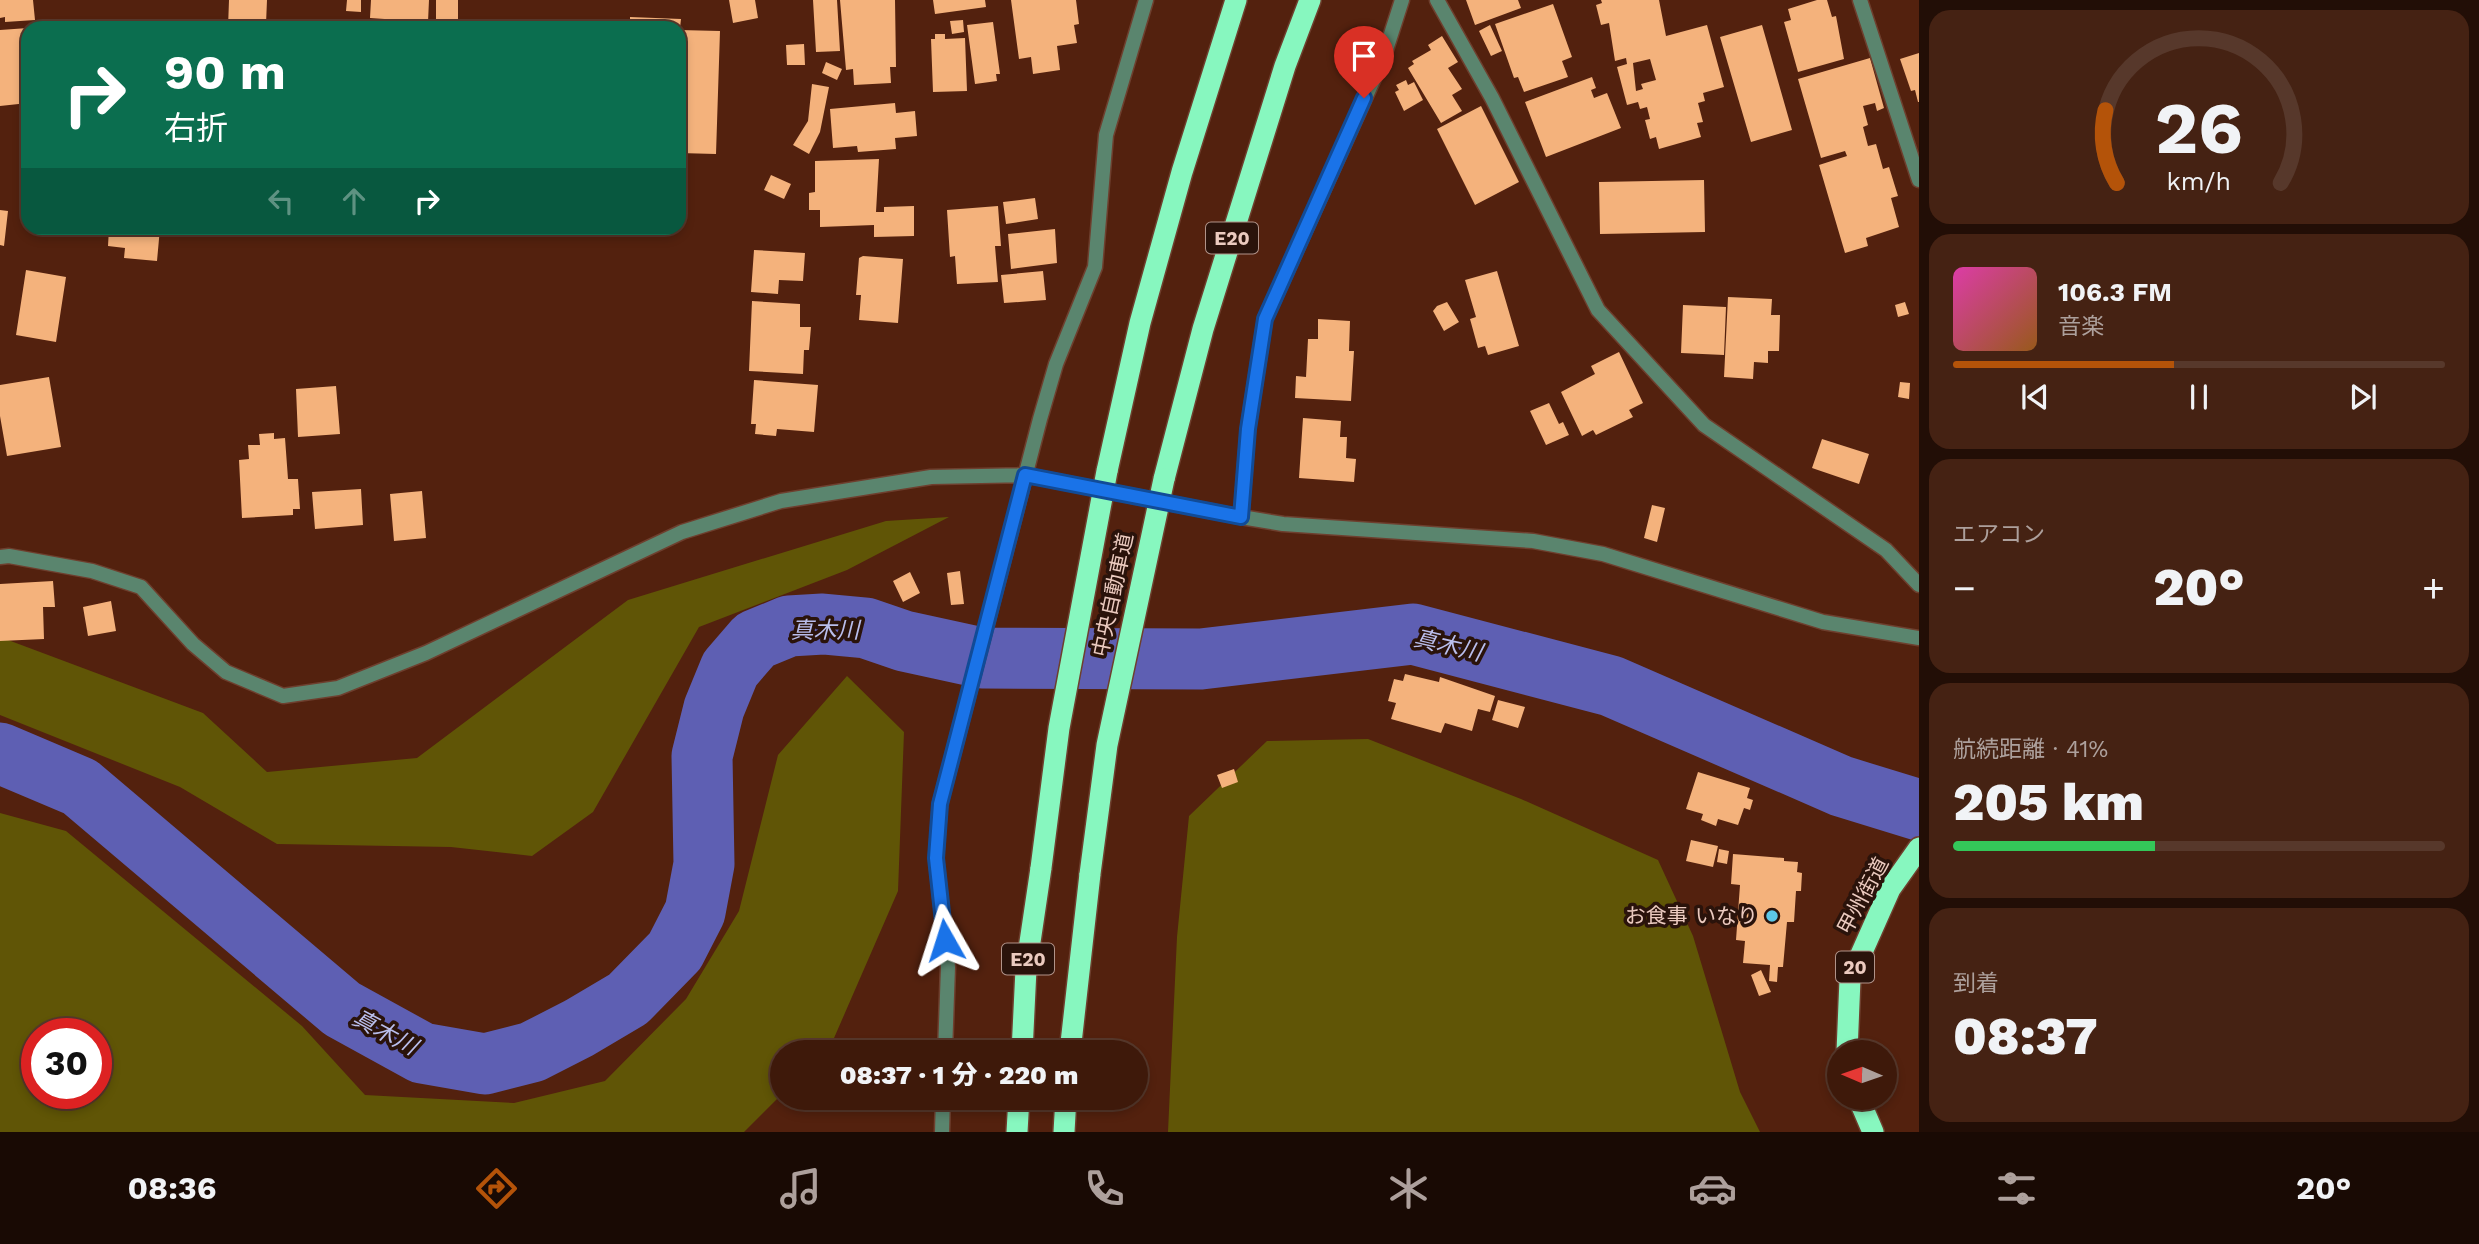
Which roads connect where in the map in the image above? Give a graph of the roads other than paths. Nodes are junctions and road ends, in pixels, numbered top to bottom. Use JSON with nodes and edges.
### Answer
{"nodes":[{"id":1,"x":1146,"y":0,"type":"edge"},
{"id":2,"x":1236,"y":0,"type":"edge"},
{"id":3,"x":1310,"y":0,"type":"edge"},
{"id":4,"x":1402,"y":0,"type":"edge"},
{"id":5,"x":1437,"y":0,"type":"edge"},
{"id":6,"x":1860,"y":0,"type":"edge"},
{"id":7,"x":1919,"y":180,"type":"edge"},
{"id":8,"x":1025,"y":475,"type":"junction"},
{"id":9,"x":1241,"y":517,"type":"junction"},
{"id":10,"x":0,"y":557,"type":"edge"},
{"id":11,"x":1919,"y":585,"type":"edge"},
{"id":12,"x":1919,"y":638,"type":"edge"},
{"id":13,"x":1919,"y":848,"type":"edge"},
{"id":14,"x":945,"y":1040,"type":"edge"},
{"id":15,"x":1023,"y":1040,"type":"edge"},
{"id":16,"x":1071,"y":1040,"type":"edge"},
{"id":17,"x":1847,"y":1040,"type":"edge"},
{"id":18,"x":943,"y":1110,"type":"edge"},
{"id":19,"x":1018,"y":1110,"type":"edge"},
{"id":20,"x":1065,"y":1110,"type":"edge"},
{"id":21,"x":1864,"y":1110,"type":"edge"},
{"id":22,"x":942,"y":1132,"type":"edge"},
{"id":23,"x":1017,"y":1132,"type":"edge"},
{"id":24,"x":1064,"y":1132,"type":"edge"},
{"id":25,"x":1873,"y":1132,"type":"edge"}],
"edges":[{"from":1,"to":8,"type":"street"},
{"from":2,"to":15,"type":"highway","name":"中央自動車道","number":"E20","bridge":true},
{"from":3,"to":16,"type":"highway","name":"中央自動車道","number":"E20","bridge":true},
{"from":4,"to":9,"type":"street"},
{"from":5,"to":11,"type":"street"},
{"from":6,"to":7,"type":"street"},
{"from":8,"to":9,"type":"street"},
{"from":8,"to":10,"type":"street"},
{"from":8,"to":14,"type":"street"},
{"from":9,"to":12,"type":"street"},
{"from":13,"to":17,"type":"highway","name":"甲州街道","number":"20"},
{"from":18,"to":22,"type":"street"},
{"from":19,"to":23,"type":"highway"},
{"from":20,"to":24,"type":"highway"},
{"from":21,"to":25,"type":"highway"}]}
